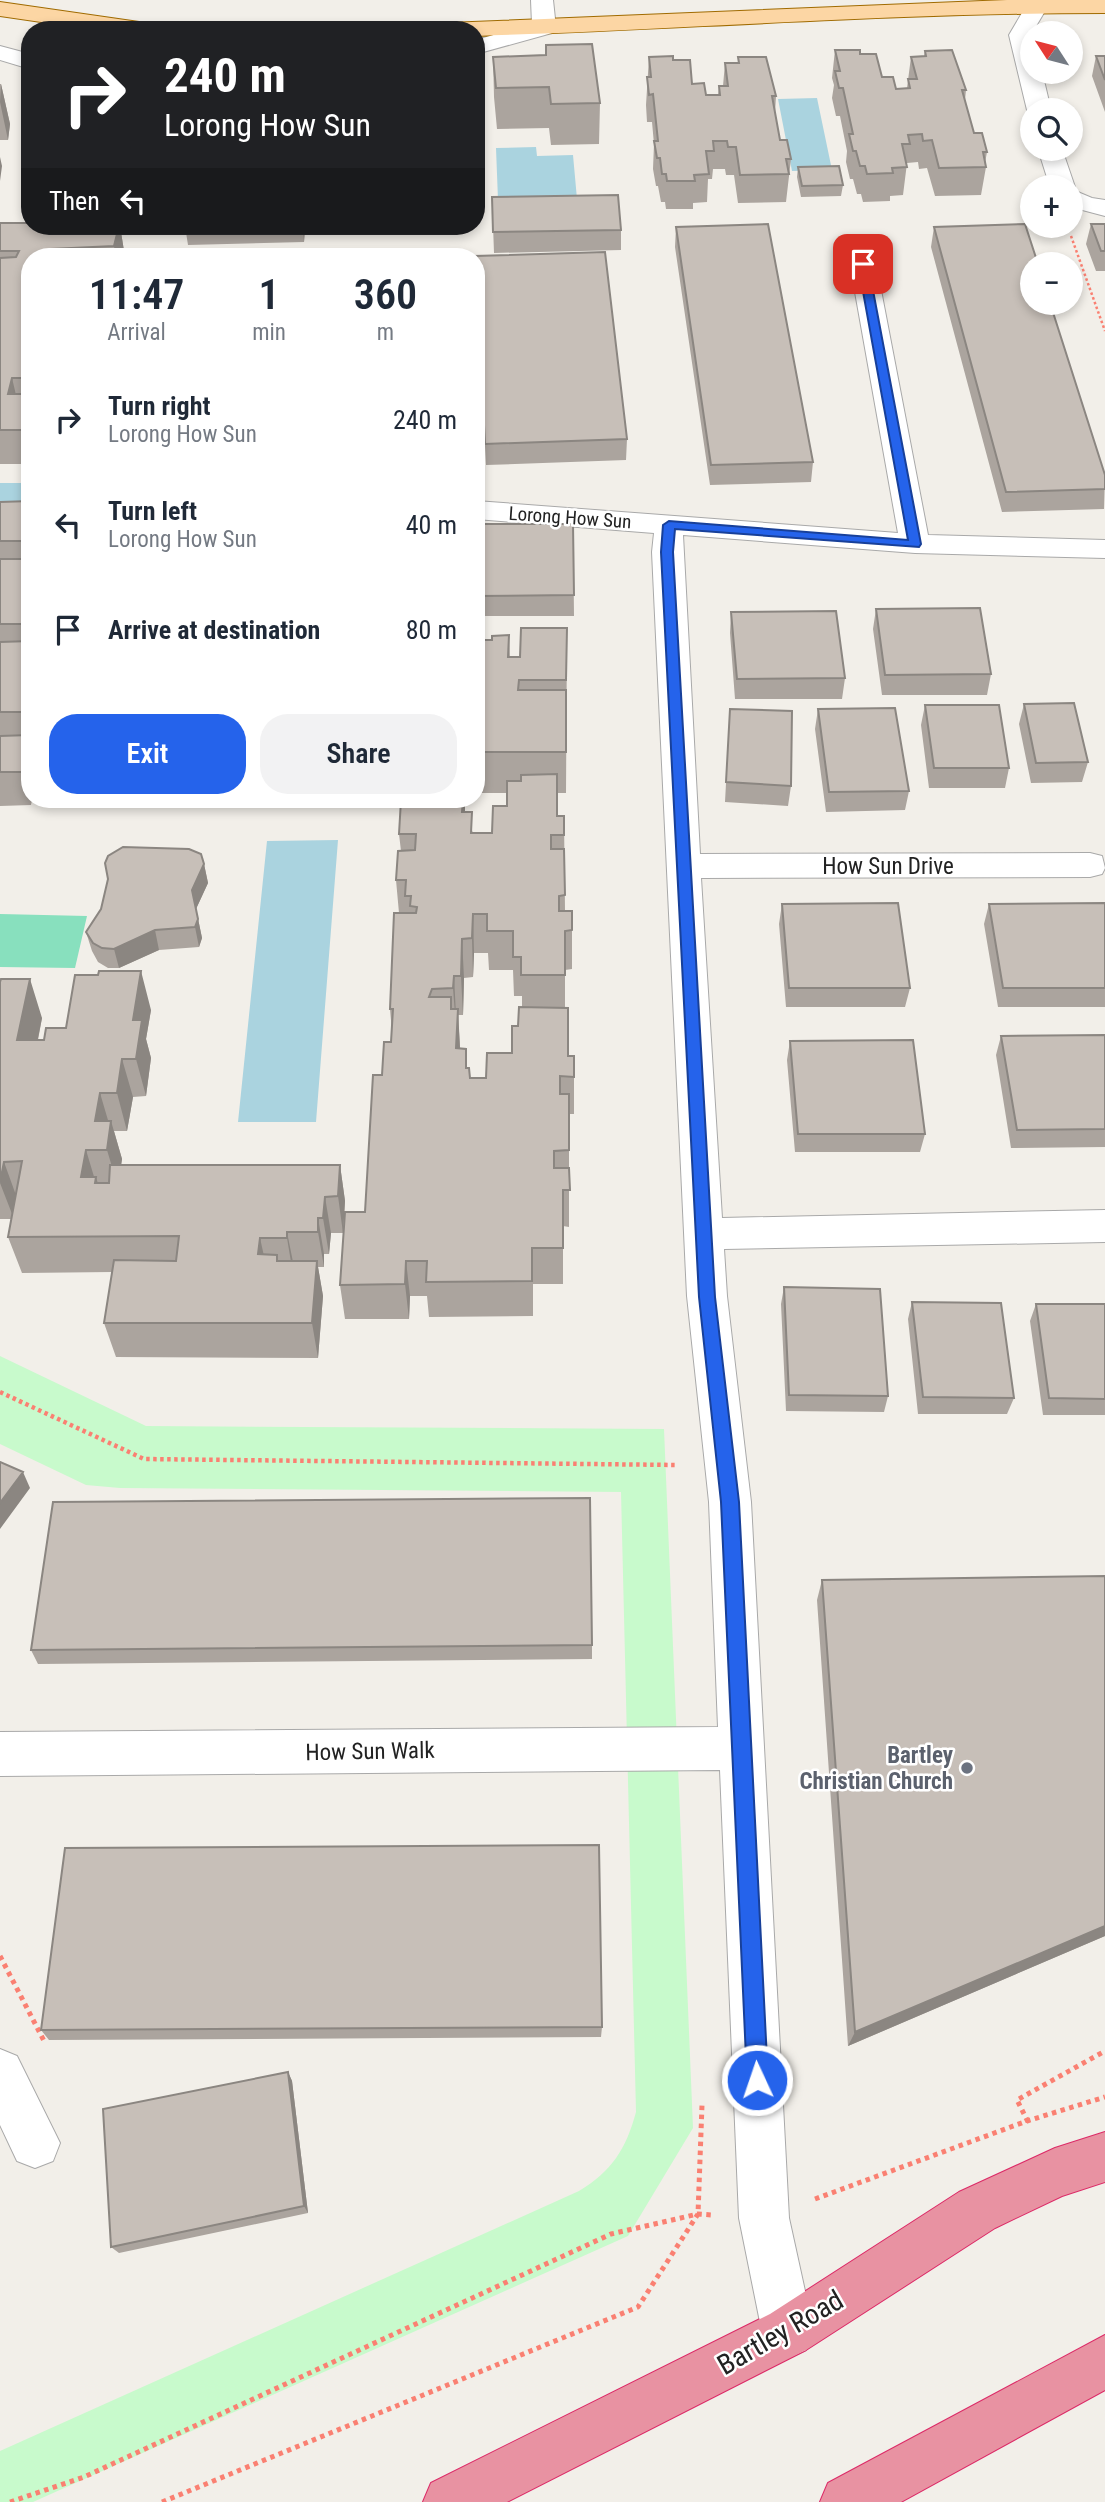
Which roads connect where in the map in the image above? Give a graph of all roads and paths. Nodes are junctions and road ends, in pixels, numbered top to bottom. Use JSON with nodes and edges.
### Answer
{"nodes":[{"id":1,"x":542,"y":0,"type":"edge"},
{"id":2,"x":1037,"y":6,"type":"junction"},
{"id":3,"x":1105,"y":6,"type":"edge"},
{"id":4,"x":0,"y":9,"type":"edge"},
{"id":5,"x":83,"y":21,"type":"edge"},
{"id":6,"x":544,"y":28,"type":"junction"},
{"id":7,"x":485,"y":29,"type":"edge"},
{"id":8,"x":485,"y":44,"type":"edge"},
{"id":9,"x":0,"y":53,"type":"edge"},
{"id":10,"x":21,"y":59,"type":"edge"},
{"id":11,"x":1036,"y":98,"type":"edge"},
{"id":12,"x":1083,"y":204,"type":"edge"},
{"id":13,"x":1105,"y":208,"type":"edge"},
{"id":14,"x":1072,"y":238,"type":"edge"},
{"id":15,"x":863,"y":264,"type":"dead end"},
{"id":16,"x":1105,"y":331,"type":"edge"},
{"id":17,"x":485,"y":511,"type":"edge"},
{"id":18,"x":669,"y":525,"type":"junction"},
{"id":19,"x":915,"y":544,"type":"junction"},
{"id":20,"x":1105,"y":549,"type":"edge"},
{"id":21,"x":1090,"y":865,"type":"dead end"},
{"id":22,"x":685,"y":866,"type":"junction"},
{"id":23,"x":1105,"y":1226,"type":"edge"},
{"id":24,"x":704,"y":1234,"type":"junction"},
{"id":25,"x":0,"y":1392,"type":"edge"},
{"id":26,"x":681,"y":1465,"type":"dead end"},
{"id":27,"x":741,"y":1748,"type":"junction"},
{"id":28,"x":0,"y":1754,"type":"edge"},
{"id":29,"x":1105,"y":2051,"type":"edge"},
{"id":30,"x":0,"y":2073,"type":"edge"},
{"id":31,"x":1105,"y":2097,"type":"edge"},
{"id":32,"x":1017,"y":2100,"type":"dead end"},
{"id":33,"x":35,"y":2143,"type":"dead end"},
{"id":34,"x":1105,"y":2157,"type":"edge"},
{"id":35,"x":764,"y":2218,"type":"junction"},
{"id":36,"x":788,"y":2332,"type":"junction"},
{"id":37,"x":1105,"y":2361,"type":"edge"},
{"id":38,"x":10,"y":2502,"type":"edge"},
{"id":39,"x":162,"y":2502,"type":"edge"},
{"id":40,"x":450,"y":2502,"type":"edge"},
{"id":41,"x":847,"y":2502,"type":"edge"}],
"edges":[{"from":1,"to":6,"type":"street"},
{"from":2,"to":3,"type":"main road"},
{"from":2,"to":6,"type":"main road"},
{"from":2,"to":11,"type":"street"},
{"from":4,"to":5,"type":"main road"},
{"from":6,"to":7,"type":"main road"},
{"from":6,"to":8,"type":"street"},
{"from":9,"to":10,"type":"street"},
{"from":12,"to":13,"type":"street"},
{"from":14,"to":16,"type":"path"},
{"from":15,"to":19,"type":"street"},
{"from":17,"to":18,"type":"street","name":"Lorong How Sun"},
{"from":18,"to":19,"type":"street","name":"Lorong How Sun"},
{"from":18,"to":22,"type":"street"},
{"from":19,"to":20,"type":"street","name":"Lorong How Sun"},
{"from":21,"to":22,"type":"street","name":"How Sun Drive"},
{"from":22,"to":24,"type":"street"},
{"from":23,"to":24,"type":"street"},
{"from":24,"to":27,"type":"street"},
{"from":25,"to":26,"type":"path"},
{"from":27,"to":28,"type":"street","name":"How Sun Walk"},
{"from":27,"to":35,"type":"street"},
{"from":29,"to":32,"type":"path"},
{"from":30,"to":33,"type":"street"},
{"from":31,"to":35,"type":"path"},
{"from":34,"to":36,"type":"highway","name":"Bartley Road"},
{"from":35,"to":36,"type":"street"},
{"from":36,"to":40,"type":"highway","name":"Bartley Road"},
{"from":37,"to":41,"type":"highway"},
{"from":38,"to":39,"type":"path"}]}
